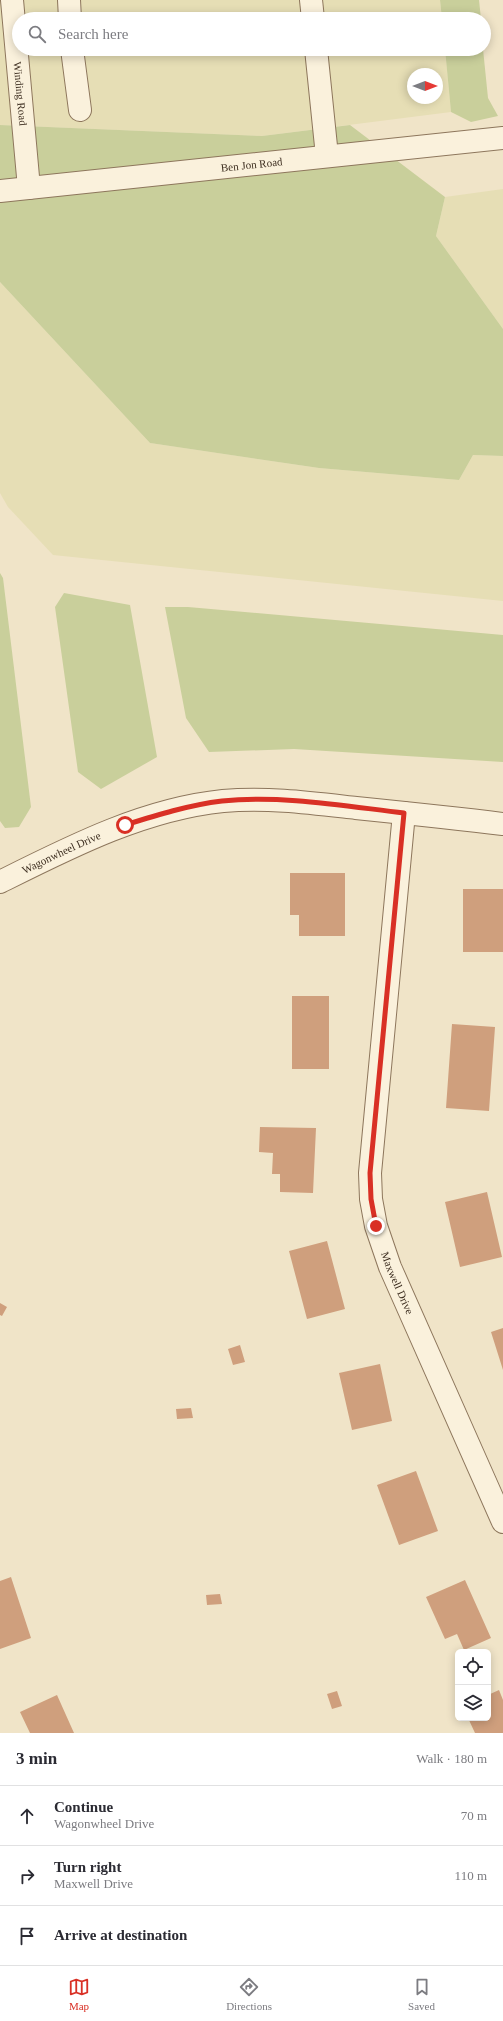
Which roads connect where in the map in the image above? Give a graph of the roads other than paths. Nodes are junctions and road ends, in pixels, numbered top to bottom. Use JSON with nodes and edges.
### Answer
{"nodes":[{"id":1,"x":12,"y":0,"type":"edge"},
{"id":2,"x":69,"y":0,"type":"edge"},
{"id":3,"x":311,"y":0,"type":"edge"},
{"id":4,"x":13,"y":12,"type":"edge"},
{"id":5,"x":70,"y":12,"type":"edge"},
{"id":6,"x":312,"y":12,"type":"edge"},
{"id":7,"x":18,"y":56,"type":"edge"},
{"id":8,"x":73,"y":56,"type":"edge"},
{"id":9,"x":317,"y":56,"type":"edge"},
{"id":10,"x":80,"y":110,"type":"dead end"},
{"id":11,"x":503,"y":138,"type":"edge"},
{"id":12,"x":327,"y":156,"type":"junction"},
{"id":13,"x":29,"y":188,"type":"junction"},
{"id":14,"x":0,"y":191,"type":"edge"},
{"id":15,"x":404,"y":813,"type":"junction"},
{"id":16,"x":503,"y":824,"type":"edge"},
{"id":17,"x":0,"y":882,"type":"edge"},
{"id":18,"x":503,"y":1522,"type":"edge"}],
"edges":[{"from":1,"to":4,"type":"street","name":"Winding Road"},
{"from":2,"to":5,"type":"street"},
{"from":3,"to":6,"type":"street"},
{"from":7,"to":13,"type":"street","name":"Winding Road"},
{"from":8,"to":10,"type":"street"},
{"from":9,"to":12,"type":"street"},
{"from":11,"to":12,"type":"street","name":"Ben Jon Road"},
{"from":12,"to":13,"type":"street","name":"Ben Jon Road"},
{"from":13,"to":14,"type":"street","name":"Ben Jon Road"},
{"from":15,"to":16,"type":"street","name":"Wagonwheel Drive"},
{"from":15,"to":17,"type":"street","name":"Wagonwheel Drive"},
{"from":15,"to":18,"type":"street","name":"Maxwell Drive"}]}
